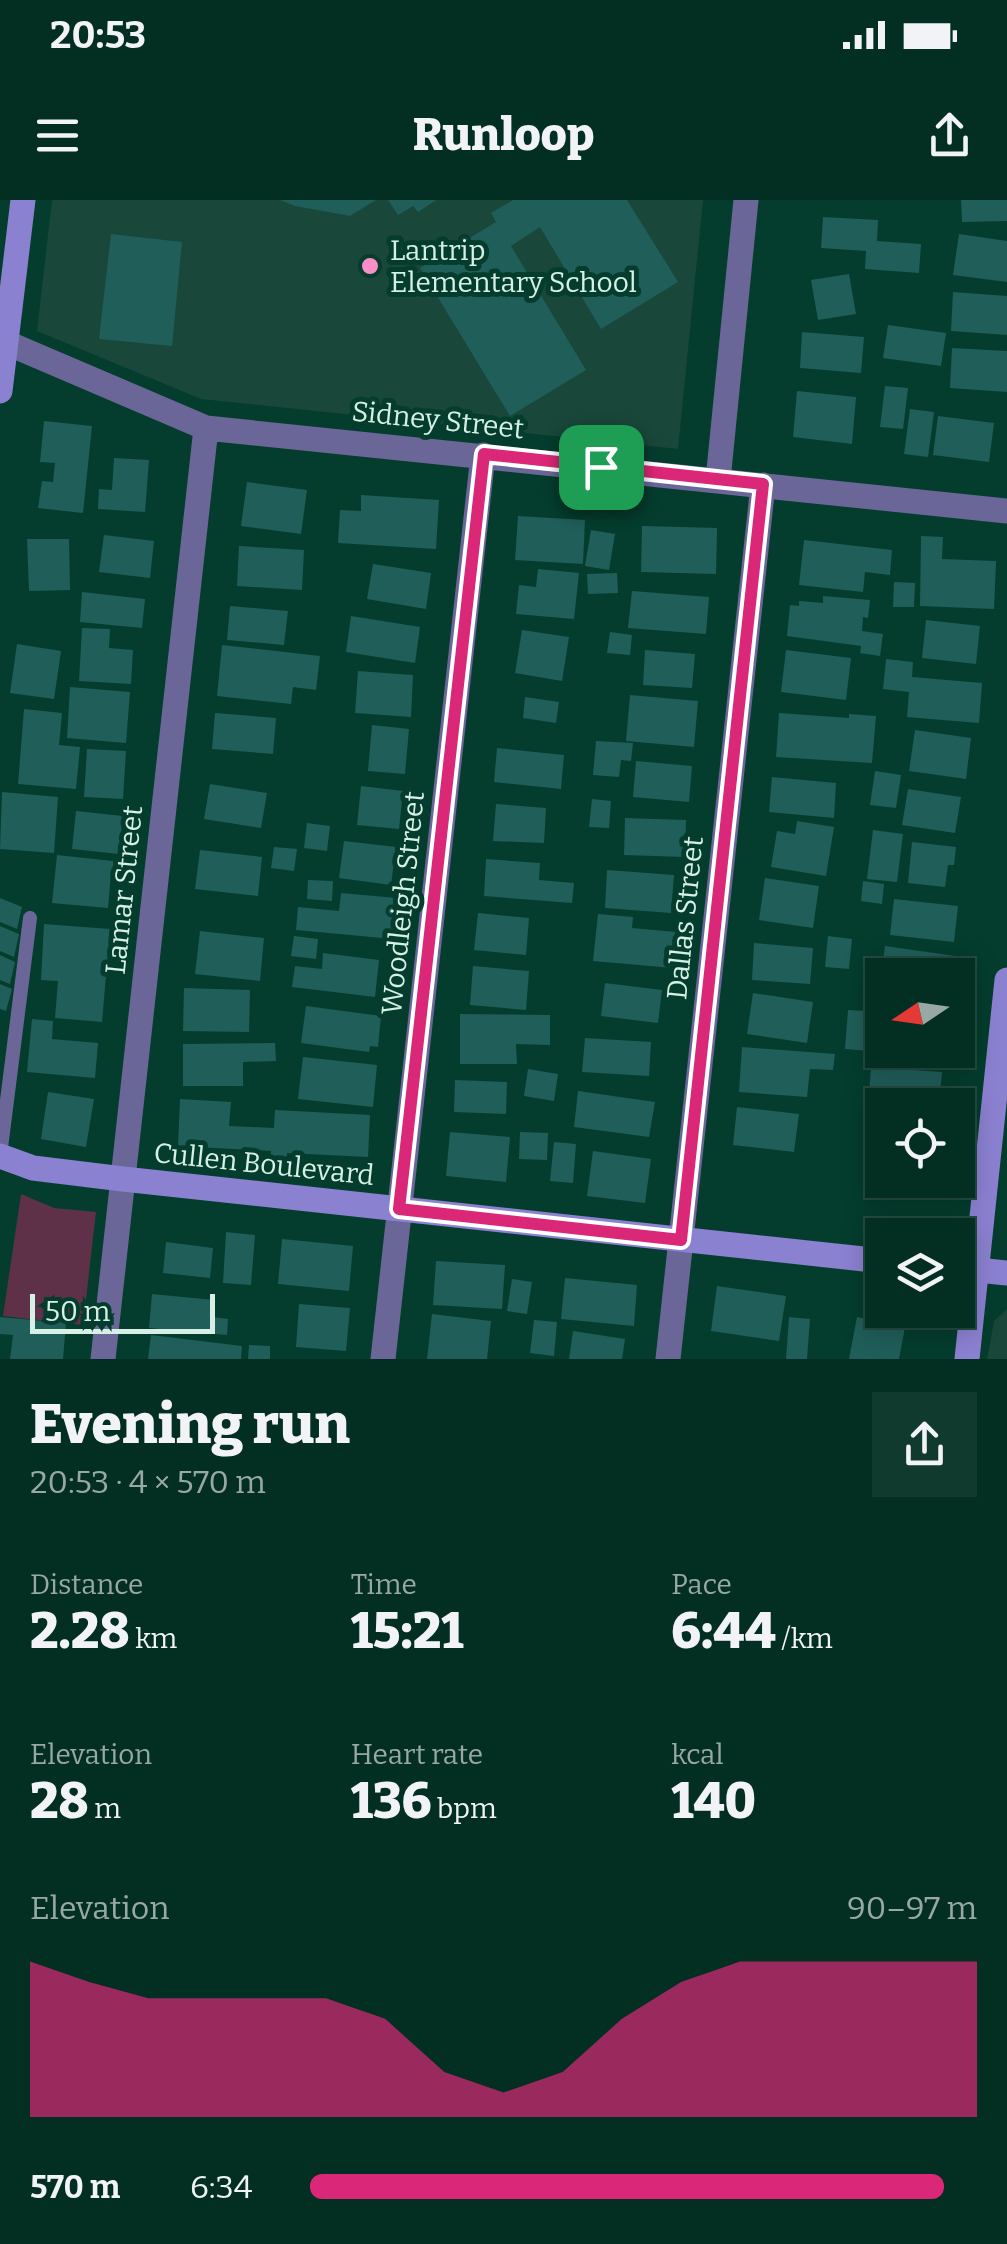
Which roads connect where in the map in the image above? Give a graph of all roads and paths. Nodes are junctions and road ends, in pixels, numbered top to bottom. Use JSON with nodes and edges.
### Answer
{"nodes":[{"id":1,"x":23,"y":200,"type":"edge"},
{"id":2,"x":746,"y":200,"type":"edge"},
{"id":3,"x":3,"y":341,"type":"edge"},
{"id":4,"x":0,"y":391,"type":"edge"},
{"id":5,"x":206,"y":428,"type":"junction"},
{"id":6,"x":484,"y":454,"type":"junction"},
{"id":7,"x":718,"y":480,"type":"junction"},
{"id":8,"x":763,"y":484,"type":"junction"},
{"id":9,"x":1007,"y":510,"type":"edge"},
{"id":10,"x":30,"y":918,"type":"dead end"},
{"id":11,"x":1007,"y":980,"type":"edge"},
{"id":12,"x":0,"y":1156,"type":"edge"},
{"id":13,"x":123,"y":1179,"type":"junction"},
{"id":14,"x":399,"y":1209,"type":"junction"},
{"id":15,"x":974,"y":1218,"type":"edge"},
{"id":16,"x":681,"y":1240,"type":"junction"},
{"id":17,"x":865,"y":1258,"type":"edge"},
{"id":18,"x":975,"y":1270,"type":"edge"},
{"id":19,"x":1007,"y":1273,"type":"edge"},
{"id":20,"x":966,"y":1328,"type":"edge"},
{"id":21,"x":103,"y":1359,"type":"edge"},
{"id":22,"x":384,"y":1359,"type":"edge"},
{"id":23,"x":668,"y":1359,"type":"edge"},
{"id":24,"x":966,"y":1359,"type":"edge"}],
"edges":[{"from":1,"to":3,"type":"street"},
{"from":2,"to":7,"type":"street"},
{"from":3,"to":4,"type":"street"},
{"from":3,"to":5,"type":"street","name":"Sidney Street"},
{"from":5,"to":6,"type":"street","name":"Sidney Street"},
{"from":5,"to":13,"type":"street","name":"Lamar Street"},
{"from":6,"to":7,"type":"street","name":"Sidney Street"},
{"from":6,"to":14,"type":"street","name":"Woodleigh Street"},
{"from":7,"to":8,"type":"street","name":"Sidney Street"},
{"from":8,"to":9,"type":"street","name":"Sidney Street"},
{"from":8,"to":16,"type":"street","name":"Dallas Street"},
{"from":10,"to":12,"type":"lane"},
{"from":11,"to":15,"type":"street"},
{"from":12,"to":13,"type":"street","name":"Cullen Boulevard"},
{"from":13,"to":14,"type":"street","name":"Cullen Boulevard"},
{"from":13,"to":21,"type":"street","name":"Lamar Street"},
{"from":14,"to":16,"type":"street","name":"Cullen Boulevard"},
{"from":14,"to":22,"type":"street","name":"Woodleigh Street"},
{"from":16,"to":17,"type":"street","name":"Cullen Boulevard"},
{"from":16,"to":23,"type":"street","name":"Dallas Street"},
{"from":18,"to":19,"type":"street"},
{"from":20,"to":24,"type":"street"}]}
